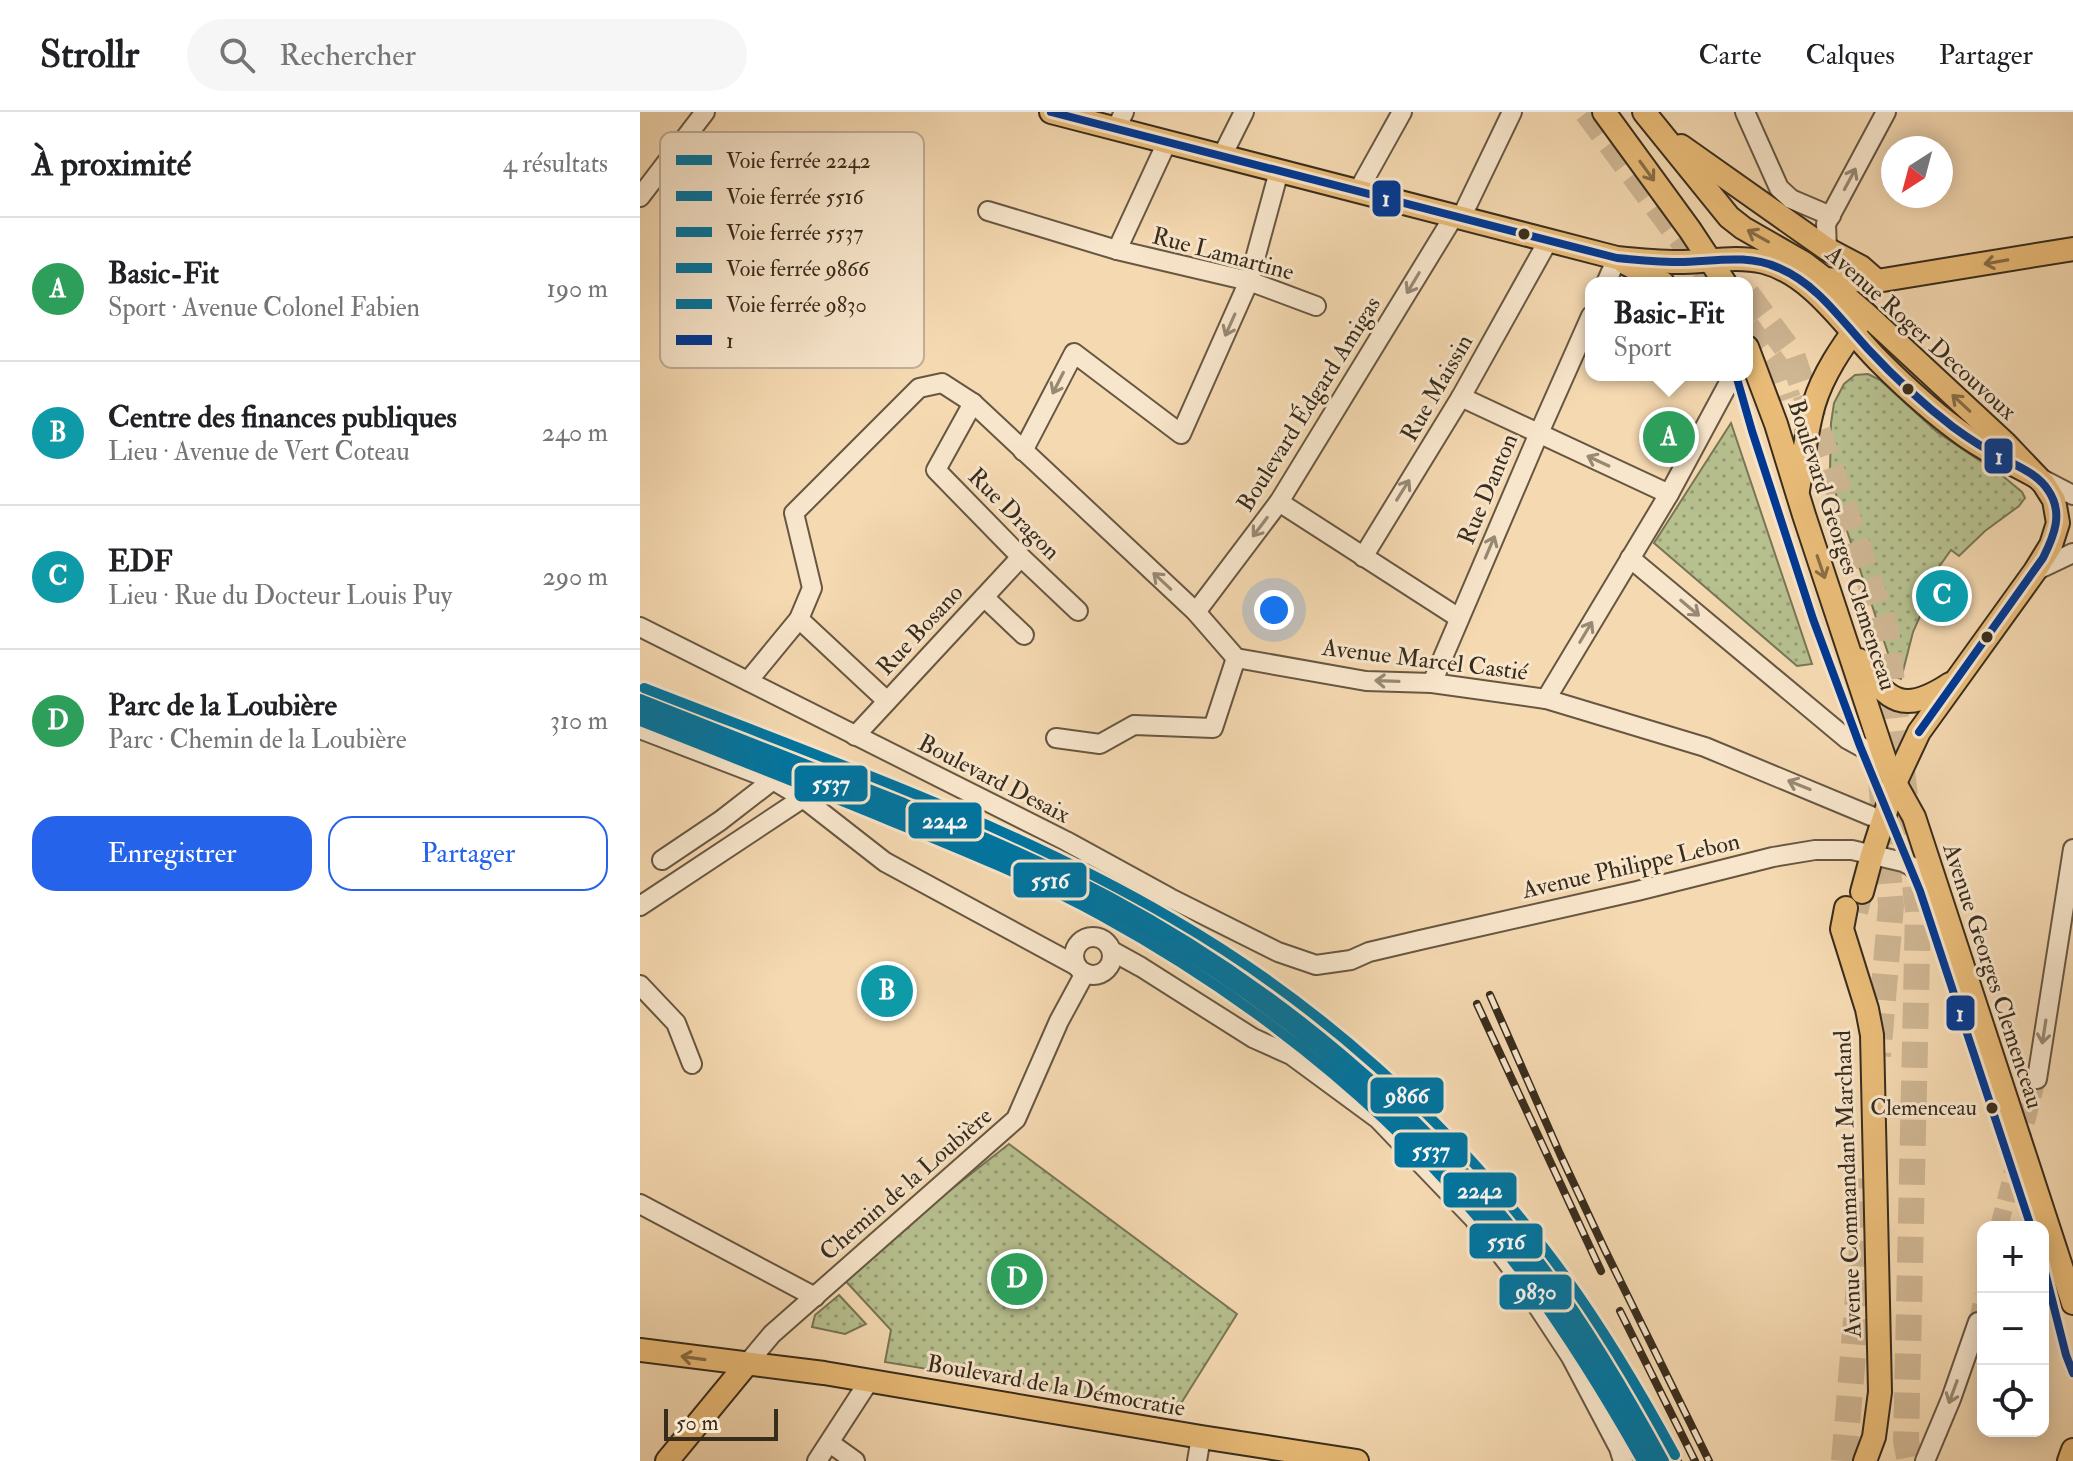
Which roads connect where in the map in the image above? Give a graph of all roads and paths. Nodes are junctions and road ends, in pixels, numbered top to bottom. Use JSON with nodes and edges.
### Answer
{"nodes":[{"id":1,"x":705,"y":112,"type":"edge"},
{"id":2,"x":1051,"y":112,"type":"edge"},
{"id":3,"x":1244,"y":112,"type":"edge"},
{"id":4,"x":1402,"y":112,"type":"edge"},
{"id":5,"x":1512,"y":112,"type":"edge"},
{"id":6,"x":1604,"y":112,"type":"edge"},
{"id":7,"x":1745,"y":112,"type":"edge"},
{"id":8,"x":1886,"y":112,"type":"edge"},
{"id":9,"x":1120,"y":120,"type":"edge"},
{"id":10,"x":1650,"y":120,"type":"edge"},
{"id":11,"x":690,"y":132,"type":"edge"},
{"id":12,"x":1167,"y":142,"type":"junction"},
{"id":13,"x":1222,"y":156,"type":"junction"},
{"id":14,"x":660,"y":171,"type":"edge"},
{"id":15,"x":1279,"y":171,"type":"junction"},
{"id":16,"x":1358,"y":191,"type":"junction"},
{"id":17,"x":640,"y":197,"type":"edge"},
{"id":18,"x":988,"y":211,"type":"dead end"},
{"id":19,"x":1831,"y":216,"type":"junction"},
{"id":20,"x":1458,"y":217,"type":"junction"},
{"id":21,"x":1548,"y":241,"type":"junction"},
{"id":22,"x":1827,"y":249,"type":"junction"},
{"id":23,"x":2073,"y":249,"type":"edge"},
{"id":24,"x":1117,"y":250,"type":"junction"},
{"id":25,"x":1617,"y":258,"type":"junction"},
{"id":26,"x":1744,"y":259,"type":"junction"},
{"id":27,"x":1711,"y":260,"type":"junction"},
{"id":28,"x":1609,"y":277,"type":"edge"},
{"id":29,"x":1652,"y":277,"type":"edge"},
{"id":30,"x":1721,"y":277,"type":"edge"},
{"id":31,"x":1733,"y":277,"type":"edge"},
{"id":32,"x":1799,"y":278,"type":"junction"},
{"id":33,"x":1835,"y":280,"type":"junction"},
{"id":34,"x":1249,"y":281,"type":"junction"},
{"id":35,"x":1877,"y":281,"type":"junction"},
{"id":36,"x":1316,"y":306,"type":"dead end"},
{"id":37,"x":1860,"y":323,"type":"junction"},
{"id":38,"x":1585,"y":330,"type":"edge"},
{"id":39,"x":1839,"y":352,"type":"junction"},
{"id":40,"x":1878,"y":360,"type":"junction"},
{"id":41,"x":1753,"y":363,"type":"edge"},
{"id":42,"x":1730,"y":381,"type":"edge"},
{"id":43,"x":1461,"y":397,"type":"junction"},
{"id":44,"x":973,"y":403,"type":"junction"},
{"id":45,"x":1539,"y":433,"type":"junction"},
{"id":46,"x":1023,"y":451,"type":"junction"},
{"id":47,"x":2037,"y":477,"type":"junction"},
{"id":48,"x":1669,"y":494,"type":"junction"},
{"id":49,"x":1797,"y":495,"type":"junction"},
{"id":50,"x":2073,"y":495,"type":"edge"},
{"id":51,"x":1279,"y":502,"type":"junction"},
{"id":52,"x":2073,"y":553,"type":"edge"},
{"id":53,"x":1021,"y":557,"type":"junction"},
{"id":54,"x":1363,"y":557,"type":"junction"},
{"id":55,"x":1630,"y":558,"type":"junction"},
{"id":56,"x":2035,"y":571,"type":"junction"},
{"id":57,"x":984,"y":597,"type":"junction"},
{"id":58,"x":1078,"y":611,"type":"dead end"},
{"id":59,"x":1196,"y":612,"type":"junction"},
{"id":60,"x":1459,"y":618,"type":"junction"},
{"id":61,"x":799,"y":619,"type":"junction"},
{"id":62,"x":640,"y":627,"type":"edge"},
{"id":63,"x":1024,"y":635,"type":"dead end"},
{"id":64,"x":1845,"y":639,"type":"junction"},
{"id":65,"x":1236,"y":658,"type":"junction"},
{"id":66,"x":1956,"y":680,"type":"junction"},
{"id":67,"x":748,"y":681,"type":"junction"},
{"id":68,"x":1432,"y":683,"type":"junction"},
{"id":69,"x":1546,"y":699,"type":"junction"},
{"id":70,"x":887,"y":701,"type":"junction"},
{"id":71,"x":640,"y":729,"type":"edge"},
{"id":72,"x":855,"y":736,"type":"junction"},
{"id":73,"x":1056,"y":738,"type":"dead end"},
{"id":74,"x":1897,"y":759,"type":"junction"},
{"id":75,"x":773,"y":780,"type":"junction"},
{"id":76,"x":1895,"y":783,"type":"junction"},
{"id":77,"x":803,"y":798,"type":"junction"},
{"id":78,"x":1871,"y":816,"type":"junction"},
{"id":79,"x":1914,"y":817,"type":"junction"},
{"id":80,"x":2073,"y":849,"type":"edge"},
{"id":81,"x":1867,"y":854,"type":"junction"},
{"id":82,"x":662,"y":860,"type":"dead end"},
{"id":83,"x":1938,"y":890,"type":"junction"},
{"id":84,"x":1855,"y":900,"type":"junction"},
{"id":85,"x":640,"y":906,"type":"edge"},
{"id":86,"x":1080,"y":941,"type":"junction"},
{"id":87,"x":1037,"y":945,"type":"junction"},
{"id":88,"x":1109,"y":960,"type":"junction"},
{"id":89,"x":1329,"y":963,"type":"joint"},
{"id":90,"x":1081,"y":969,"type":"junction"},
{"id":91,"x":640,"y":985,"type":"edge"},
{"id":92,"x":692,"y":1064,"type":"dead end"},
{"id":93,"x":2037,"y":1079,"type":"tunnel mouth"},
{"id":94,"x":640,"y":1204,"type":"edge"},
{"id":95,"x":815,"y":1297,"type":"junction"},
{"id":96,"x":2072,"y":1299,"type":"edge"},
{"id":97,"x":1977,"y":1325,"type":"edge"},
{"id":98,"x":640,"y":1350,"type":"edge"},
{"id":99,"x":746,"y":1365,"type":"junction"},
{"id":100,"x":869,"y":1381,"type":"junction"},
{"id":101,"x":1201,"y":1437,"type":"junction"},
{"id":102,"x":830,"y":1443,"type":"junction"},
{"id":103,"x":2073,"y":1450,"type":"edge"},
{"id":104,"x":667,"y":1461,"type":"edge"},
{"id":105,"x":817,"y":1461,"type":"edge"},
{"id":106,"x":855,"y":1461,"type":"edge"},
{"id":107,"x":1197,"y":1461,"type":"edge"},
{"id":108,"x":1357,"y":1461,"type":"edge"},
{"id":109,"x":1623,"y":1461,"type":"edge"},
{"id":110,"x":1865,"y":1461,"type":"edge"},
{"id":111,"x":1877,"y":1461,"type":"edge"},
{"id":112,"x":1925,"y":1461,"type":"edge"},
{"id":113,"x":2069,"y":1461,"type":"edge"}],
"edges":[{"from":1,"to":11,"type":"street"},
{"from":2,"to":9,"type":"main road"},
{"from":3,"to":13,"type":"street"},
{"from":4,"to":16,"type":"street"},
{"from":5,"to":20,"type":"street","name":"Boulevard Édgard Amigas"},
{"from":6,"to":27,"type":"main road","one_way":true},
{"from":7,"to":19,"type":"street"},
{"from":19,"to":8,"type":"street","one_way":true},
{"from":9,"to":12,"type":"main road"},
{"from":10,"to":22,"type":"main road"},
{"from":33,"to":10,"type":"main road","name":"Avenue Roger Decouvoux","one_way":true},
{"from":12,"to":13,"type":"main road"},
{"from":12,"to":24,"type":"street","name":"Rue Lamartine"},
{"from":13,"to":15,"type":"main road"},
{"from":14,"to":17,"type":"street"},
{"from":15,"to":16,"type":"main road"},
{"from":15,"to":34,"type":"street"},
{"from":16,"to":20,"type":"main road"},
{"from":18,"to":24,"type":"street","name":"Rue Lamartine"},
{"from":19,"to":22,"type":"street"},
{"from":20,"to":21,"type":"main road"},
{"from":20,"to":51,"type":"street","name":"Boulevard Édgard Amigas","one_way":true},
{"from":21,"to":25,"type":"main road"},
{"from":21,"to":43,"type":"street","name":"Rue Maissin"},
{"from":22,"to":33,"type":"main road"},
{"from":22,"to":35,"type":"main road"},
{"from":23,"to":35,"type":"main road","one_way":true},
{"from":24,"to":34,"type":"street","name":"Rue Lamartine"},
{"from":25,"to":27,"type":"main road"},
{"from":25,"to":28,"type":"street"},
{"from":25,"to":29,"type":"main road"},
{"from":26,"to":27,"type":"main road"},
{"from":26,"to":31,"type":"main road"},
{"from":26,"to":32,"type":"main road"},
{"from":27,"to":30,"type":"main road"},
{"from":32,"to":33,"type":"main road"},
{"from":32,"to":37,"type":"main road"},
{"from":33,"to":35,"type":"main road"},
{"from":33,"to":37,"type":"main road","name":"Avenue Roger Decouvoux"},
{"from":34,"to":36,"type":"street","name":"Rue Lamartine"},
{"from":34,"to":46,"type":"street","one_way":true},
{"from":35,"to":37,"type":"main road"},
{"from":37,"to":39,"type":"main road"},
{"from":37,"to":40,"type":"main road"},
{"from":47,"to":37,"type":"main road","name":"Avenue Roger Decouvoux","one_way":true},
{"from":38,"to":45,"type":"street","name":"Rue Danton"},
{"from":39,"to":40,"type":"main road"},
{"from":39,"to":49,"type":"main road"},
{"from":40,"to":47,"type":"main road"},
{"from":41,"to":49,"type":"main road","name":"Boulevard Georges Clemenceau"},
{"from":42,"to":48,"type":"street"},
{"from":43,"to":45,"type":"street"},
{"from":54,"to":43,"type":"street","name":"Rue Maissin","one_way":true},
{"from":44,"to":46,"type":"street"},
{"from":44,"to":53,"type":"street","name":"Rue Dragon"},
{"from":44,"to":61,"type":"street"},
{"from":48,"to":45,"type":"street","one_way":true},
{"from":60,"to":45,"type":"street","name":"Rue Danton","one_way":true},
{"from":59,"to":46,"type":"street","one_way":true},
{"from":47,"to":50,"type":"street"},
{"from":47,"to":56,"type":"main road","name":"Avenue Roger Decouvoux"},
{"from":48,"to":55,"type":"street"},
{"from":49,"to":64,"type":"main road","name":"Boulevard Georges Clemenceau","one_way":true},
{"from":51,"to":54,"type":"street"},
{"from":51,"to":59,"type":"street","name":"Boulevard Édgard Amigas","one_way":true},
{"from":52,"to":56,"type":"street"},
{"from":53,"to":57,"type":"street","name":"Rue Bosano"},
{"from":53,"to":58,"type":"street","name":"Rue Dragon"},
{"from":54,"to":60,"type":"street"},
{"from":69,"to":55,"type":"street","one_way":true},
{"from":55,"to":74,"type":"street","one_way":true},
{"from":56,"to":66,"type":"main road"},
{"from":57,"to":63,"type":"street"},
{"from":57,"to":70,"type":"street","name":"Rue Bosano"},
{"from":59,"to":65,"type":"street"},
{"from":60,"to":68,"type":"street","name":"Rue Danton"},
{"from":61,"to":67,"type":"street"},
{"from":61,"to":70,"type":"street"},
{"from":62,"to":67,"type":"street","name":"Boulevard Desaix"},
{"from":64,"to":66,"type":"main road"},
{"from":64,"to":74,"type":"main road","name":"Boulevard Georges Clemenceau"},
{"from":68,"to":65,"type":"street","name":"Avenue Marcel Castié","one_way":true},
{"from":65,"to":73,"type":"street"},
{"from":66,"to":74,"type":"main road"},
{"from":67,"to":72,"type":"street","name":"Boulevard Desaix"},
{"from":68,"to":69,"type":"street","name":"Avenue Marcel Castié"},
{"from":78,"to":69,"type":"street","name":"Avenue Marcel Castié","one_way":true},
{"from":70,"to":72,"type":"street","name":"Rue Bosano"},
{"from":71,"to":75,"type":"street"},
{"from":72,"to":89,"type":"street","name":"Boulevard Desaix"},
{"from":74,"to":76,"type":"main road"},
{"from":74,"to":78,"type":"main road"},
{"from":74,"to":79,"type":"main road","name":"Boulevard Georges Clemenceau"},
{"from":75,"to":77,"type":"street"},
{"from":75,"to":82,"type":"street"},
{"from":76,"to":79,"type":"main road","name":"Avenue Georges Clemenceau"},
{"from":76,"to":81,"type":"main road"},
{"from":77,"to":85,"type":"street"},
{"from":77,"to":87,"type":"street"},
{"from":78,"to":81,"type":"main road"},
{"from":79,"to":83,"type":"main road","name":"Avenue Georges Clemenceau"},
{"from":80,"to":93,"type":"street","one_way":true},
{"from":81,"to":83,"type":"street","name":"Avenue Philippe Lebon"},
{"from":81,"to":84,"type":"main road"},
{"from":81,"to":89,"type":"street","name":"Avenue Philippe Lebon"},
{"from":83,"to":96,"type":"main road","name":"Avenue Georges Clemenceau"},
{"from":84,"to":110,"type":"main road","name":"Avenue Commandant Marchand"},
{"from":84,"to":111,"type":"main road","name":"Avenue Commandant Marchand"},
{"from":86,"to":87,"type":"street"},
{"from":86,"to":88,"type":"street"},
{"from":86,"to":90,"type":"street"},
{"from":87,"to":90,"type":"street"},
{"from":88,"to":90,"type":"street"},
{"from":88,"to":109,"type":"street"},
{"from":90,"to":95,"type":"street","name":"Chemin de la Loubière"},
{"from":91,"to":92,"type":"street"},
{"from":94,"to":95,"type":"street"},
{"from":95,"to":99,"type":"street","name":"Chemin de la Loubière"},
{"from":97,"to":112,"type":"street","one_way":true},
{"from":99,"to":98,"type":"main road","name":"Boulevard de la Démocratie","one_way":true},
{"from":99,"to":100,"type":"main road","name":"Boulevard de la Démocratie"},
{"from":99,"to":104,"type":"main road"},
{"from":100,"to":101,"type":"main road","name":"Boulevard de la Démocratie"},
{"from":100,"to":102,"type":"street"},
{"from":101,"to":107,"type":"street"},
{"from":101,"to":108,"type":"main road","name":"Boulevard de la Démocratie"},
{"from":102,"to":105,"type":"street"},
{"from":102,"to":106,"type":"street"},
{"from":103,"to":113,"type":"main road"}]}
